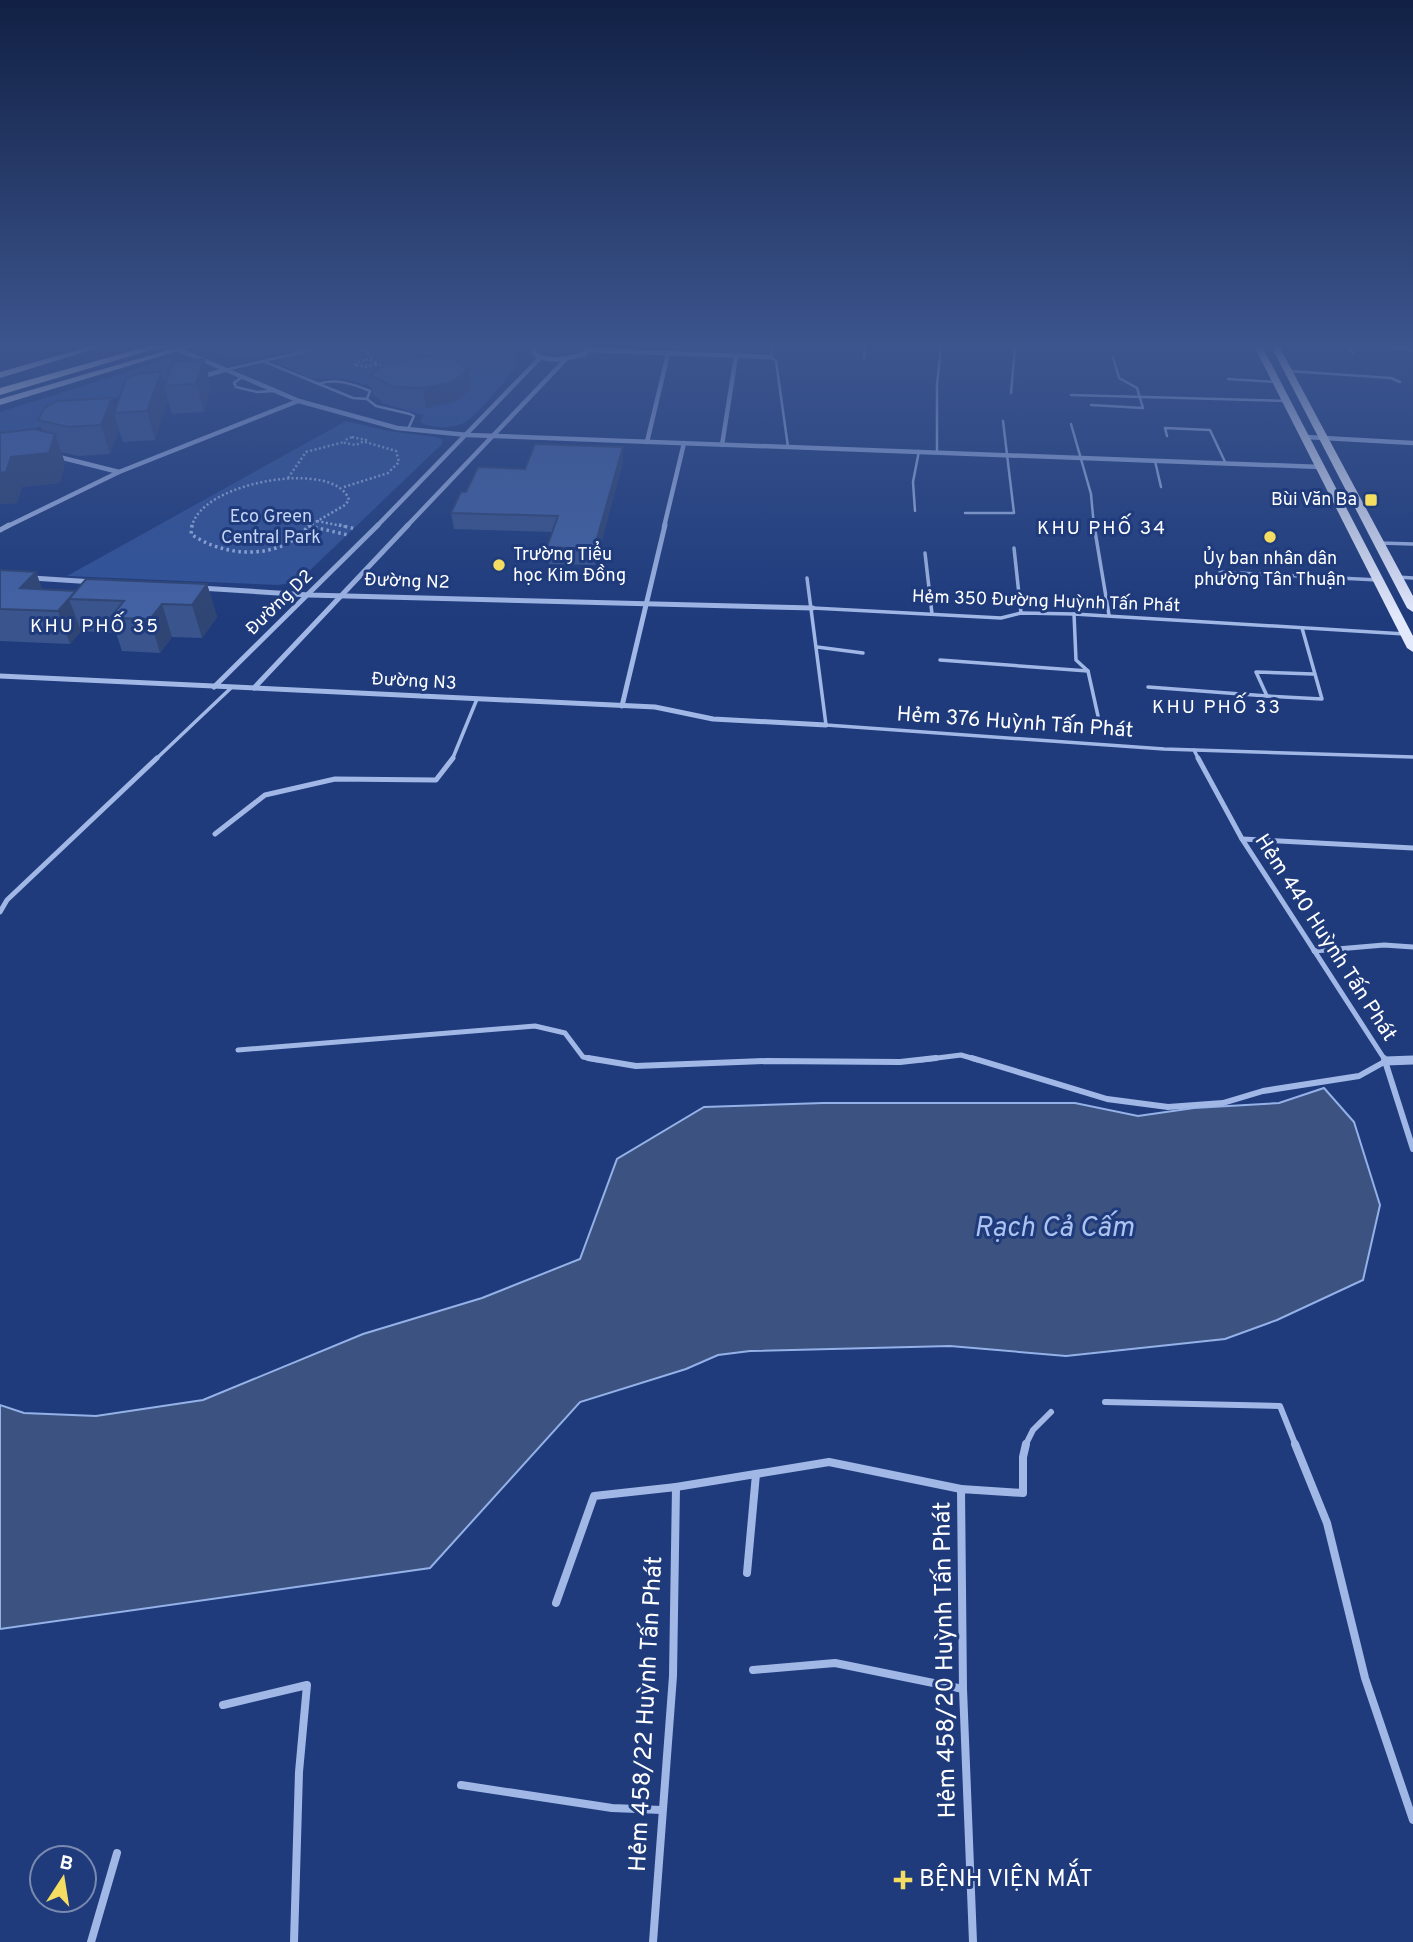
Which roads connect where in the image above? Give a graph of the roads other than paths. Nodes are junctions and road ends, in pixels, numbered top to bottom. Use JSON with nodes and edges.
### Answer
{"nodes":[{"id":1,"x":209,"y":437,"type":"edge"},
{"id":2,"x":465,"y":437,"type":"edge"},
{"id":3,"x":490,"y":437,"type":"edge"},
{"id":4,"x":495,"y":437,"type":"junction"},
{"id":5,"x":648,"y":437,"type":"edge"},
{"id":6,"x":723,"y":437,"type":"edge"},
{"id":7,"x":787,"y":437,"type":"edge"},
{"id":8,"x":938,"y":437,"type":"edge"},
{"id":9,"x":1006,"y":437,"type":"edge"},
{"id":10,"x":1074,"y":437,"type":"edge"},
{"id":11,"x":1213,"y":437,"type":"edge"},
{"id":12,"x":1306,"y":437,"type":"joint"},
{"id":13,"x":1324,"y":438,"type":"junction"},
{"id":14,"x":647,"y":442,"type":"junction"},
{"id":15,"x":684,"y":443,"type":"junction"},
{"id":16,"x":1413,"y":443,"type":"edge"},
{"id":17,"x":722,"y":444,"type":"junction"},
{"id":18,"x":788,"y":447,"type":"junction"},
{"id":19,"x":919,"y":451,"type":"junction"},
{"id":20,"x":937,"y":452,"type":"junction"},
{"id":21,"x":48,"y":454,"type":"edge"},
{"id":22,"x":1009,"y":455,"type":"junction"},
{"id":23,"x":1079,"y":458,"type":"junction"},
{"id":24,"x":1155,"y":461,"type":"junction"},
{"id":25,"x":1226,"y":464,"type":"junction"},
{"id":26,"x":1321,"y":467,"type":"junction"},
{"id":27,"x":119,"y":472,"type":"junction"},
{"id":28,"x":1161,"y":486,"type":"dead end"},
{"id":29,"x":915,"y":511,"type":"dead end"},
{"id":30,"x":965,"y":513,"type":"dead end"},
{"id":31,"x":0,"y":530,"type":"edge"},
{"id":32,"x":1380,"y":543,"type":"junction"},
{"id":33,"x":1413,"y":544,"type":"edge"},
{"id":34,"x":1014,"y":548,"type":"dead end"},
{"id":35,"x":925,"y":554,"type":"dead end"},
{"id":36,"x":1220,"y":572,"type":"dead end"},
{"id":37,"x":1397,"y":577,"type":"junction"},
{"id":38,"x":22,"y":578,"type":"edge"},
{"id":39,"x":33,"y":578,"type":"junction"},
{"id":40,"x":807,"y":578,"type":"dead end"},
{"id":41,"x":1413,"y":578,"type":"edge"},
{"id":42,"x":1378,"y":580,"type":"junction"},
{"id":43,"x":96,"y":582,"type":"edge"},
{"id":44,"x":37,"y":588,"type":"edge"},
{"id":45,"x":194,"y":588,"type":"edge"},
{"id":46,"x":219,"y":589,"type":"junction"},
{"id":47,"x":309,"y":594,"type":"junction"},
{"id":48,"x":345,"y":594,"type":"junction"},
{"id":49,"x":207,"y":596,"type":"dead end"},
{"id":50,"x":647,"y":605,"type":"junction"},
{"id":51,"x":813,"y":608,"type":"junction"},
{"id":52,"x":1413,"y":608,"type":"edge"},
{"id":53,"x":1021,"y":613,"type":"junction"},
{"id":54,"x":932,"y":614,"type":"junction"},
{"id":55,"x":1074,"y":614,"type":"junction"},
{"id":56,"x":1109,"y":615,"type":"junction"},
{"id":57,"x":1302,"y":628,"type":"junction"},
{"id":58,"x":1409,"y":634,"type":"edge"},
{"id":59,"x":817,"y":647,"type":"junction"},
{"id":60,"x":1413,"y":648,"type":"edge"},
{"id":61,"x":863,"y":653,"type":"dead end"},
{"id":62,"x":940,"y":660,"type":"dead end"},
{"id":63,"x":1088,"y":671,"type":"junction"},
{"id":64,"x":1313,"y":674,"type":"junction"},
{"id":65,"x":0,"y":676,"type":"edge"},
{"id":66,"x":214,"y":687,"type":"junction"},
{"id":67,"x":232,"y":687,"type":"junction"},
{"id":68,"x":1149,"y":687,"type":"dead end"},
{"id":69,"x":254,"y":688,"type":"junction"},
{"id":70,"x":1266,"y":696,"type":"junction"},
{"id":71,"x":477,"y":699,"type":"junction"},
{"id":72,"x":622,"y":706,"type":"junction"},
{"id":73,"x":1098,"y":716,"type":"dead end"},
{"id":74,"x":826,"y":725,"type":"junction"},
{"id":75,"x":1194,"y":750,"type":"junction"},
{"id":76,"x":1413,"y":757,"type":"edge"},
{"id":77,"x":215,"y":834,"type":"dead end"},
{"id":78,"x":1242,"y":839,"type":"junction"},
{"id":79,"x":1413,"y":848,"type":"edge"},
{"id":80,"x":3,"y":900,"type":"edge"},
{"id":81,"x":0,"y":912,"type":"edge"},
{"id":82,"x":1413,"y":947,"type":"edge"},
{"id":83,"x":1314,"y":951,"type":"junction"},
{"id":84,"x":238,"y":1050,"type":"dead end"},
{"id":85,"x":1413,"y":1060,"type":"edge"},
{"id":86,"x":1386,"y":1061,"type":"junction"},
{"id":87,"x":1413,"y":1149,"type":"edge"},
{"id":88,"x":1105,"y":1402,"type":"dead end"},
{"id":89,"x":1051,"y":1412,"type":"dead end"},
{"id":90,"x":756,"y":1474,"type":"junction"},
{"id":91,"x":676,"y":1487,"type":"junction"},
{"id":92,"x":961,"y":1489,"type":"junction"},
{"id":93,"x":747,"y":1573,"type":"dead end"},
{"id":94,"x":556,"y":1603,"type":"dead end"},
{"id":95,"x":753,"y":1670,"type":"dead end"},
{"id":96,"x":962,"y":1689,"type":"junction"},
{"id":97,"x":223,"y":1705,"type":"dead end"},
{"id":98,"x":461,"y":1786,"type":"dead end"},
{"id":99,"x":662,"y":1810,"type":"junction"},
{"id":100,"x":1413,"y":1820,"type":"edge"},
{"id":101,"x":117,"y":1853,"type":"dead end"},
{"id":102,"x":91,"y":1942,"type":"edge"},
{"id":103,"x":294,"y":1942,"type":"edge"},
{"id":104,"x":653,"y":1942,"type":"edge"},
{"id":105,"x":973,"y":1942,"type":"edge"}],
"edges":[{"from":1,"to":27,"type":"street"},
{"from":2,"to":47,"type":"street","name":"Đường D2"},
{"from":3,"to":4,"type":"street"},
{"from":4,"to":14,"type":"street"},
{"from":4,"to":48,"type":"street","name":"Đường D2"},
{"from":5,"to":14,"type":"street"},
{"from":6,"to":17,"type":"street"},
{"from":7,"to":18,"type":"lane"},
{"from":8,"to":20,"type":"lane"},
{"from":9,"to":22,"type":"lane"},
{"from":10,"to":23,"type":"lane"},
{"from":11,"to":25,"type":"lane"},
{"from":12,"to":13,"type":"street"},
{"from":12,"to":26,"type":"main road"},
{"from":13,"to":16,"type":"street"},
{"from":13,"to":32,"type":"main road"},
{"from":14,"to":15,"type":"street"},
{"from":15,"to":17,"type":"street"},
{"from":15,"to":50,"type":"street"},
{"from":17,"to":18,"type":"street"},
{"from":18,"to":19,"type":"street"},
{"from":19,"to":20,"type":"street"},
{"from":19,"to":29,"type":"lane"},
{"from":20,"to":22,"type":"street"},
{"from":21,"to":27,"type":"street"},
{"from":22,"to":23,"type":"street"},
{"from":22,"to":30,"type":"lane"},
{"from":23,"to":24,"type":"street"},
{"from":23,"to":56,"type":"lane"},
{"from":24,"to":25,"type":"street"},
{"from":24,"to":28,"type":"lane"},
{"from":25,"to":26,"type":"street"},
{"from":26,"to":42,"type":"main road"},
{"from":27,"to":31,"type":"street"},
{"from":32,"to":33,"type":"lane"},
{"from":32,"to":37,"type":"main road"},
{"from":34,"to":53,"type":"lane"},
{"from":35,"to":54,"type":"lane"},
{"from":36,"to":42,"type":"lane"},
{"from":37,"to":41,"type":"lane"},
{"from":37,"to":52,"type":"main road"},
{"from":38,"to":39,"type":"street"},
{"from":39,"to":43,"type":"street"},
{"from":39,"to":44,"type":"lane"},
{"from":40,"to":51,"type":"lane"},
{"from":42,"to":58,"type":"main road"},
{"from":45,"to":46,"type":"street","name":"Đường N2"},
{"from":46,"to":47,"type":"street","name":"Đường N2"},
{"from":46,"to":49,"type":"lane"},
{"from":47,"to":48,"type":"street","name":"Đường N2"},
{"from":47,"to":66,"type":"street","name":"Đường D2"},
{"from":48,"to":50,"type":"street","name":"Đường N2"},
{"from":48,"to":69,"type":"street","name":"Đường D2"},
{"from":50,"to":51,"type":"street","name":"Đường N2"},
{"from":50,"to":72,"type":"street"},
{"from":51,"to":54,"type":"lane","name":"Hẻm 350 Đường Huỳnh Tấn Phát"},
{"from":51,"to":59,"type":"lane"},
{"from":53,"to":54,"type":"lane","name":"Hẻm 350 Đường Huỳnh Tấn Phát"},
{"from":53,"to":55,"type":"lane","name":"Hẻm 350 Đường Huỳnh Tấn Phát"},
{"from":55,"to":56,"type":"lane","name":"Hẻm 350 Đường Huỳnh Tấn Phát"},
{"from":55,"to":63,"type":"lane"},
{"from":56,"to":57,"type":"lane","name":"Hẻm 350 Đường Huỳnh Tấn Phát"},
{"from":57,"to":58,"type":"lane","name":"Hẻm 350 Đường Huỳnh Tấn Phát"},
{"from":57,"to":64,"type":"lane"},
{"from":58,"to":60,"type":"main road"},
{"from":59,"to":61,"type":"lane"},
{"from":59,"to":74,"type":"lane"},
{"from":62,"to":63,"type":"lane"},
{"from":63,"to":73,"type":"lane"},
{"from":64,"to":70,"type":"lane"},
{"from":64,"to":70,"type":"lane"},
{"from":65,"to":66,"type":"street","name":"Đường N3"},
{"from":66,"to":67,"type":"street","name":"Đường N3"},
{"from":67,"to":69,"type":"street","name":"Đường N3"},
{"from":67,"to":80,"type":"lane"},
{"from":68,"to":70,"type":"lane"},
{"from":69,"to":71,"type":"street","name":"Đường N3"},
{"from":71,"to":72,"type":"street","name":"Đường N3"},
{"from":71,"to":77,"type":"lane"},
{"from":72,"to":74,"type":"street","name":"Đường N3"},
{"from":74,"to":75,"type":"lane","name":"Hẻm 376 Huỳnh Tấn Phát"},
{"from":75,"to":76,"type":"lane","name":"Hẻm 376 Huỳnh Tấn Phát"},
{"from":75,"to":78,"type":"lane","name":"Hẻm 440 Huỳnh Tấn Phát"},
{"from":78,"to":79,"type":"lane"},
{"from":78,"to":83,"type":"lane","name":"Hẻm 440 Huỳnh Tấn Phát"},
{"from":80,"to":81,"type":"lane"},
{"from":82,"to":83,"type":"lane"},
{"from":83,"to":86,"type":"lane","name":"Hẻm 440 Huỳnh Tấn Phát"},
{"from":84,"to":86,"type":"lane"},
{"from":85,"to":86,"type":"street"},
{"from":86,"to":87,"type":"lane","name":"Hẻm 440 Huỳnh Tấn Phát"},
{"from":88,"to":100,"type":"lane"},
{"from":89,"to":92,"type":"lane","name":"Hẻm 458/20 Huỳnh Tấn Phát"},
{"from":90,"to":91,"type":"lane"},
{"from":90,"to":92,"type":"lane"},
{"from":90,"to":93,"type":"lane"},
{"from":91,"to":94,"type":"lane"},
{"from":91,"to":99,"type":"lane","name":"Hẻm 458/22 Huỳnh Tấn Phát"},
{"from":92,"to":96,"type":"lane","name":"Hẻm 458/20 Huỳnh Tấn Phát"},
{"from":95,"to":96,"type":"lane"},
{"from":96,"to":105,"type":"lane","name":"Hẻm 458/20 Huỳnh Tấn Phát"},
{"from":97,"to":103,"type":"lane"},
{"from":98,"to":99,"type":"lane"},
{"from":99,"to":104,"type":"lane","name":"Hẻm 458/22 Huỳnh Tấn Phát"},
{"from":101,"to":102,"type":"lane"}]}
